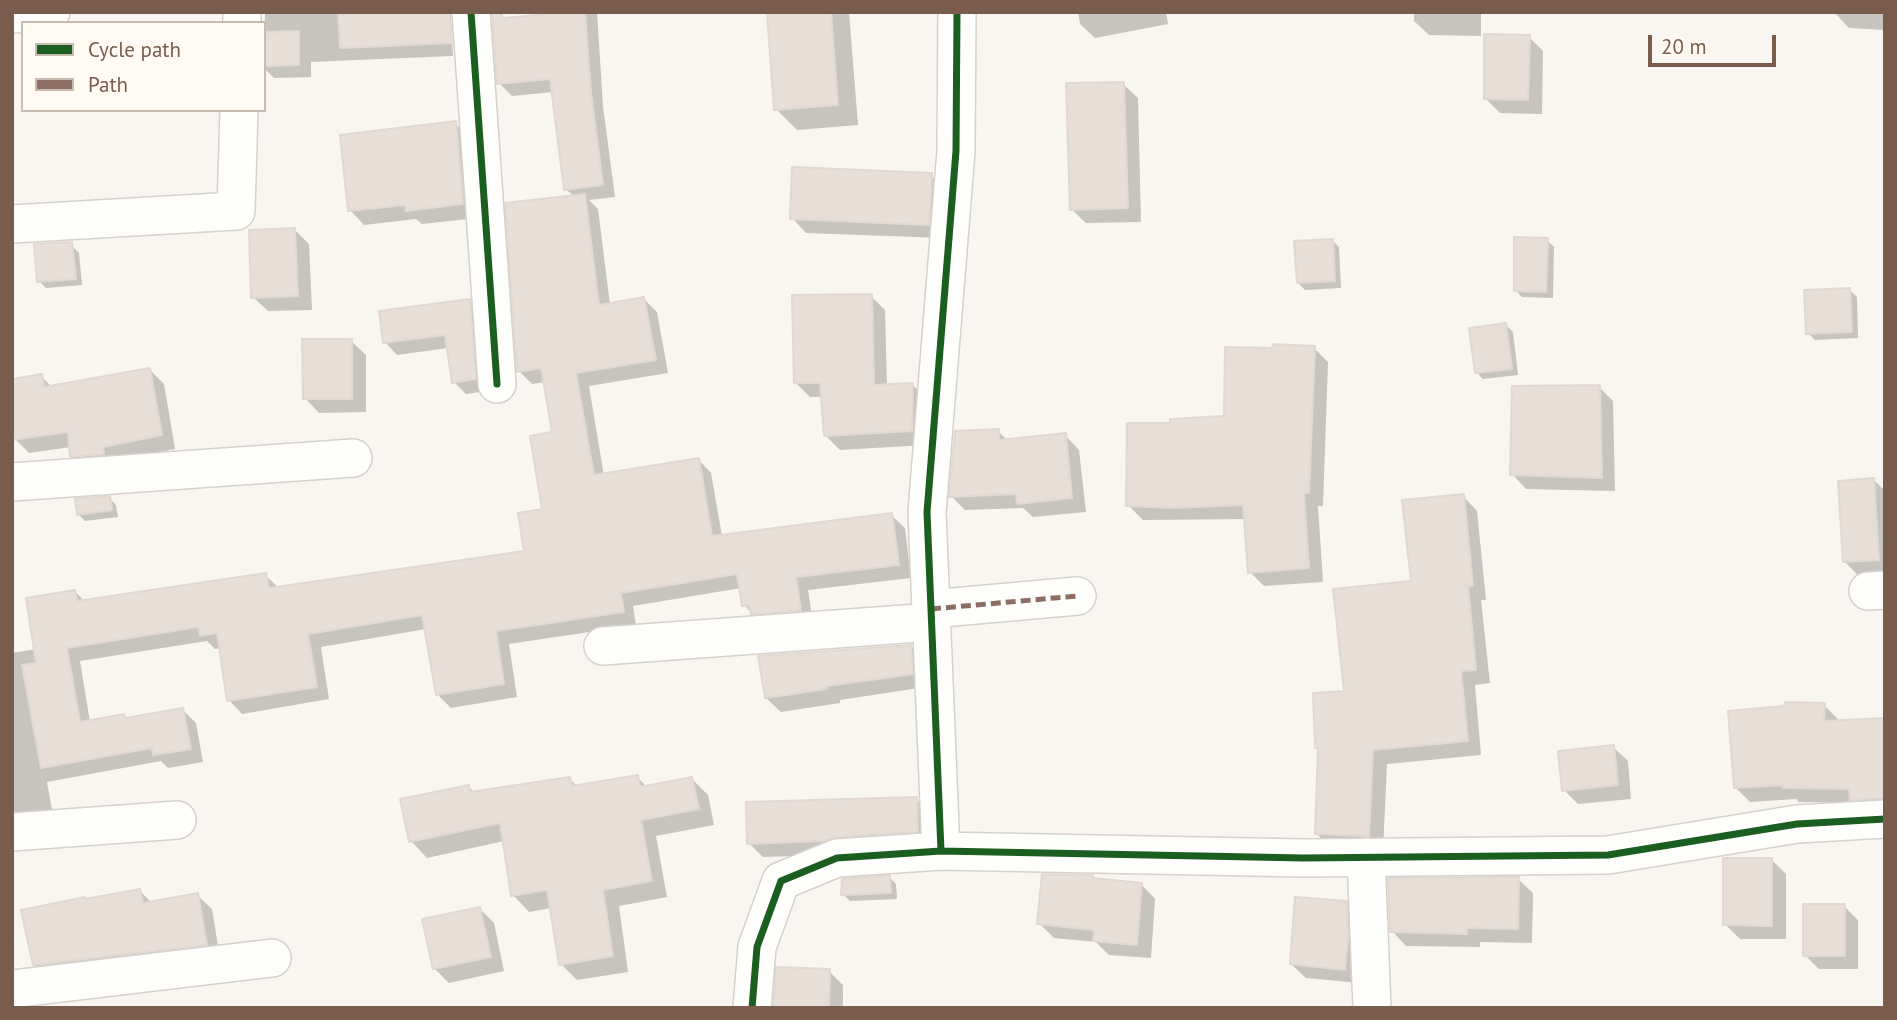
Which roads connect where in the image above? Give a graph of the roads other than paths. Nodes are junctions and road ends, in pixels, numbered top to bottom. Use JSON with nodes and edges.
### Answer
{"nodes":[{"id":1,"x":51,"y":12,"type":"edge"},
{"id":2,"x":471,"y":12,"type":"edge"},
{"id":3,"x":957,"y":12,"type":"edge"},
{"id":4,"x":12,"y":14,"type":"edge"},
{"id":5,"x":239,"y":112,"type":"edge"},
{"id":6,"x":12,"y":224,"type":"edge"},
{"id":7,"x":497,"y":384,"type":"dead end"},
{"id":8,"x":353,"y":458,"type":"dead end"},
{"id":9,"x":12,"y":482,"type":"edge"},
{"id":10,"x":1077,"y":596,"type":"dead end"},
{"id":11,"x":931,"y":615,"type":"junction"},
{"id":12,"x":603,"y":646,"type":"dead end"},
{"id":13,"x":1885,"y":819,"type":"edge"},
{"id":14,"x":177,"y":820,"type":"dead end"},
{"id":15,"x":12,"y":832,"type":"edge"},
{"id":16,"x":941,"y":851,"type":"junction"},
{"id":17,"x":1366,"y":857,"type":"junction"},
{"id":18,"x":272,"y":958,"type":"dead end"},
{"id":19,"x":12,"y":989,"type":"edge"},
{"id":20,"x":752,"y":1008,"type":"edge"},
{"id":21,"x":1372,"y":1008,"type":"edge"}],
"edges":[{"from":1,"to":4,"type":"street"},
{"from":2,"to":7,"type":"street"},
{"from":3,"to":11,"type":"street"},
{"from":5,"to":6,"type":"street"},
{"from":8,"to":9,"type":"street"},
{"from":10,"to":11,"type":"street"},
{"from":11,"to":12,"type":"street"},
{"from":11,"to":16,"type":"street"},
{"from":13,"to":17,"type":"street"},
{"from":14,"to":15,"type":"street"},
{"from":16,"to":17,"type":"street"},
{"from":16,"to":20,"type":"street"},
{"from":17,"to":21,"type":"street"},
{"from":18,"to":19,"type":"street"}]}
